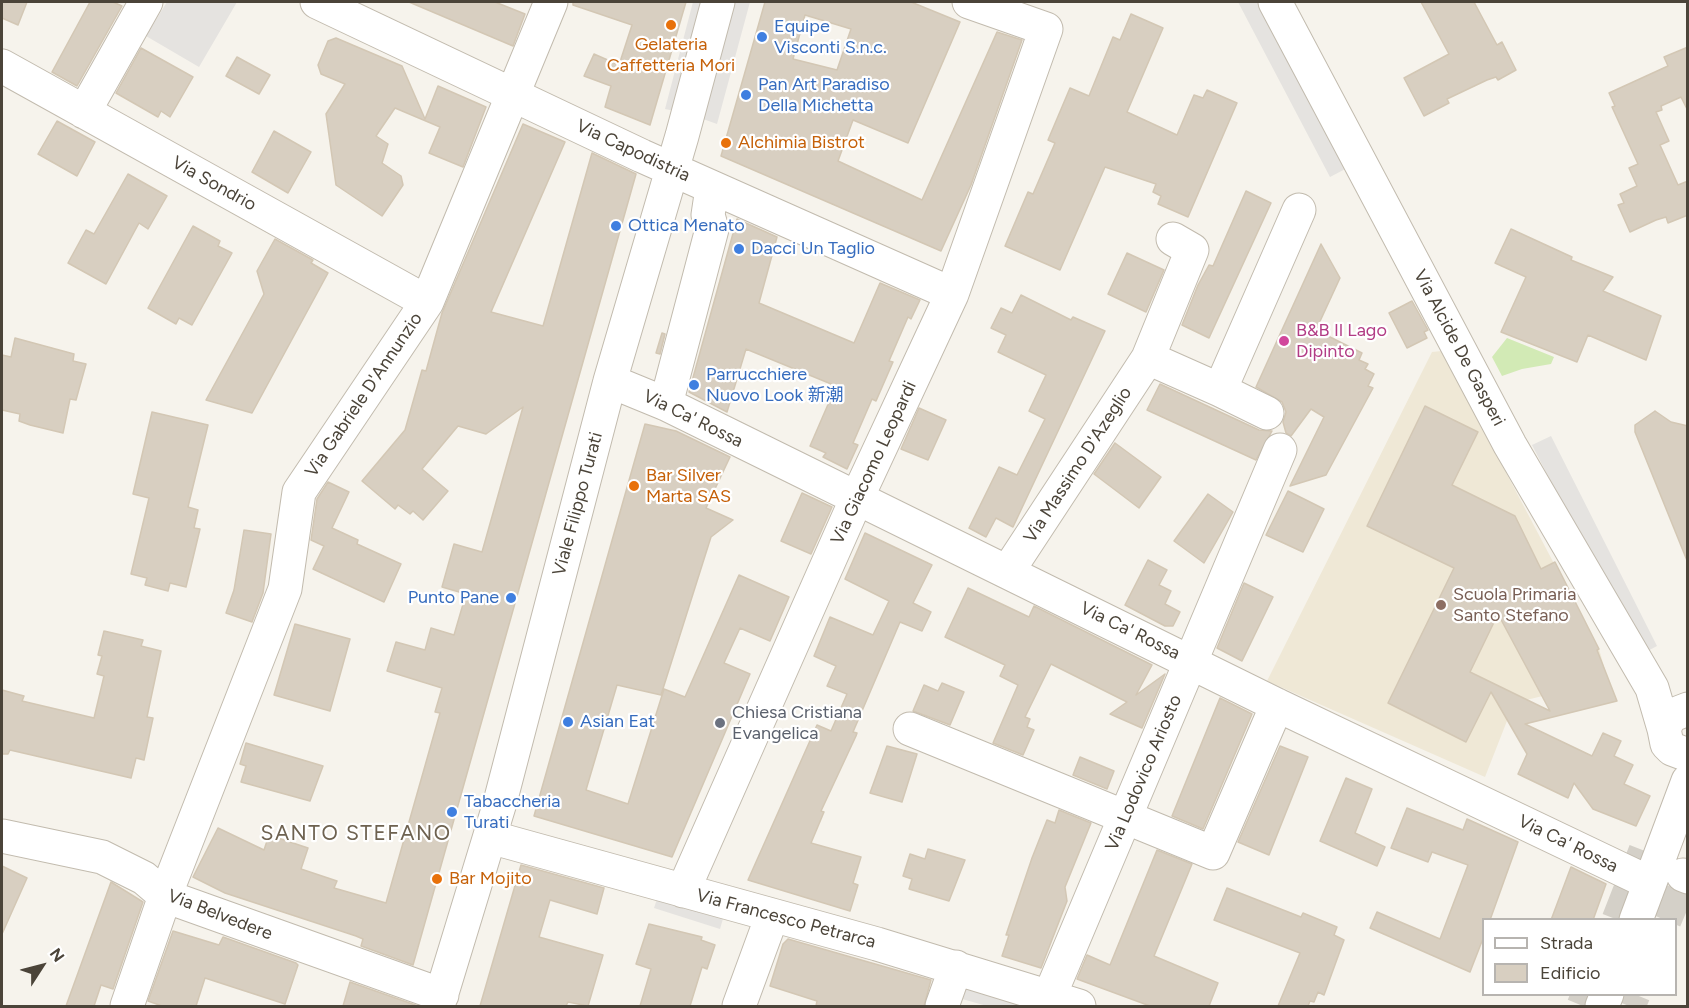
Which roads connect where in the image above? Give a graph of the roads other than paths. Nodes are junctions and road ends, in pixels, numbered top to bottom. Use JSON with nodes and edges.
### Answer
{"nodes":[{"id":1,"x":146,"y":2,"type":"edge"},
{"id":2,"x":317,"y":2,"type":"edge"},
{"id":3,"x":551,"y":2,"type":"edge"},
{"id":4,"x":718,"y":2,"type":"edge"},
{"id":5,"x":969,"y":2,"type":"edge"},
{"id":6,"x":1275,"y":2,"type":"edge"},
{"id":7,"x":2,"y":66,"type":"edge"},
{"id":8,"x":513,"y":93,"type":"junction"},
{"id":9,"x":84,"y":112,"type":"junction"},
{"id":10,"x":670,"y":169,"type":"junction"},
{"id":11,"x":712,"y":188,"type":"junction"},
{"id":12,"x":1299,"y":210,"type":"dead end"},
{"id":13,"x":1173,"y":239,"type":"dead end"},
{"id":14,"x":952,"y":294,"type":"junction"},
{"id":15,"x":427,"y":302,"type":"junction"},
{"id":16,"x":1148,"y":358,"type":"junction"},
{"id":17,"x":610,"y":381,"type":"junction"},
{"id":18,"x":1220,"y":390,"type":"junction"},
{"id":19,"x":666,"y":404,"type":"junction"},
{"id":20,"x":1268,"y":413,"type":"dead end"},
{"id":21,"x":1280,"y":450,"type":"dead end"},
{"id":22,"x":856,"y":500,"type":"junction"},
{"id":23,"x":1008,"y":571,"type":"junction"},
{"id":24,"x":1191,"y":661,"type":"junction"},
{"id":25,"x":1277,"y":705,"type":"junction"},
{"id":26,"x":910,"y":729,"type":"dead end"},
{"id":27,"x":1682,"y":746,"type":"edge"},
{"id":28,"x":1125,"y":818,"type":"junction"},
{"id":29,"x":2,"y":836,"type":"edge"},
{"id":30,"x":490,"y":837,"type":"junction"},
{"id":31,"x":1671,"y":874,"type":"edge"},
{"id":32,"x":683,"y":891,"type":"junction"},
{"id":33,"x":165,"y":896,"type":"junction"},
{"id":34,"x":778,"y":918,"type":"junction"},
{"id":35,"x":1638,"y":918,"type":"edge"},
{"id":36,"x":956,"y":967,"type":"junction"},
{"id":37,"x":440,"y":1001,"type":"edge"},
{"id":38,"x":1065,"y":1001,"type":"edge"},
{"id":39,"x":127,"y":1006,"type":"edge"},
{"id":40,"x":739,"y":1006,"type":"edge"},
{"id":41,"x":754,"y":1006,"type":"edge"},
{"id":42,"x":942,"y":1006,"type":"edge"}],
"edges":[{"from":1,"to":9,"type":"street"},
{"from":2,"to":8,"type":"street","name":"Via Capodistria"},
{"from":3,"to":8,"type":"street","name":"Via Gabriele D'Annunzio"},
{"from":4,"to":10,"type":"street","name":"Viale Filippo Turati"},
{"from":5,"to":14,"type":"street","name":"Via Giacomo Leopardi"},
{"from":6,"to":27,"type":"street","name":"Via Alcide De Gasperi"},
{"from":7,"to":9,"type":"street","name":"Via Sondrio"},
{"from":8,"to":10,"type":"street","name":"Via Capodistria"},
{"from":8,"to":15,"type":"street","name":"Via Gabriele D'Annunzio"},
{"from":9,"to":15,"type":"street","name":"Via Sondrio"},
{"from":10,"to":11,"type":"street","name":"Via Capodistria"},
{"from":10,"to":17,"type":"street","name":"Viale Filippo Turati"},
{"from":11,"to":14,"type":"street","name":"Via Capodistria"},
{"from":11,"to":19,"type":"street"},
{"from":12,"to":18,"type":"street"},
{"from":13,"to":16,"type":"street","name":"Via Massimo D'Azeglio"},
{"from":14,"to":22,"type":"street","name":"Via Giacomo Leopardi"},
{"from":15,"to":33,"type":"street","name":"Via Gabriele D'Annunzio"},
{"from":16,"to":18,"type":"street"},
{"from":16,"to":23,"type":"street","name":"Via Massimo D'Azeglio"},
{"from":17,"to":19,"type":"street","name":"Via Ca' Rossa"},
{"from":17,"to":30,"type":"street","name":"Viale Filippo Turati"},
{"from":18,"to":20,"type":"street"},
{"from":19,"to":22,"type":"street","name":"Via Ca' Rossa"},
{"from":21,"to":24,"type":"street","name":"Via Lodovico Ariosto"},
{"from":22,"to":23,"type":"street","name":"Via Ca' Rossa"},
{"from":22,"to":32,"type":"street","name":"Via Giacomo Leopardi"},
{"from":23,"to":24,"type":"street","name":"Via Ca' Rossa"},
{"from":24,"to":25,"type":"street","name":"Via Ca' Rossa"},
{"from":24,"to":28,"type":"street","name":"Via Lodovico Ariosto"},
{"from":25,"to":28,"type":"street"},
{"from":25,"to":31,"type":"street","name":"Via Ca' Rossa"},
{"from":26,"to":28,"type":"street"},
{"from":27,"to":31,"type":"street"},
{"from":28,"to":38,"type":"street","name":"Via Lodovico Ariosto"},
{"from":29,"to":33,"type":"street","name":"Via Belvedere"},
{"from":30,"to":32,"type":"street","name":"Via Francesco Petrarca"},
{"from":30,"to":37,"type":"street","name":"Viale Filippo Turati"},
{"from":31,"to":35,"type":"street"},
{"from":32,"to":34,"type":"street","name":"Via Francesco Petrarca"},
{"from":33,"to":37,"type":"street","name":"Via Belvedere"},
{"from":33,"to":39,"type":"street","name":"Via Gabriele D'Annunzio"},
{"from":34,"to":36,"type":"street","name":"Via Francesco Petrarca"},
{"from":34,"to":40,"type":"street"},
{"from":34,"to":41,"type":"street"},
{"from":36,"to":38,"type":"street","name":"Via Francesco Petrarca"},
{"from":36,"to":42,"type":"street"}]}
